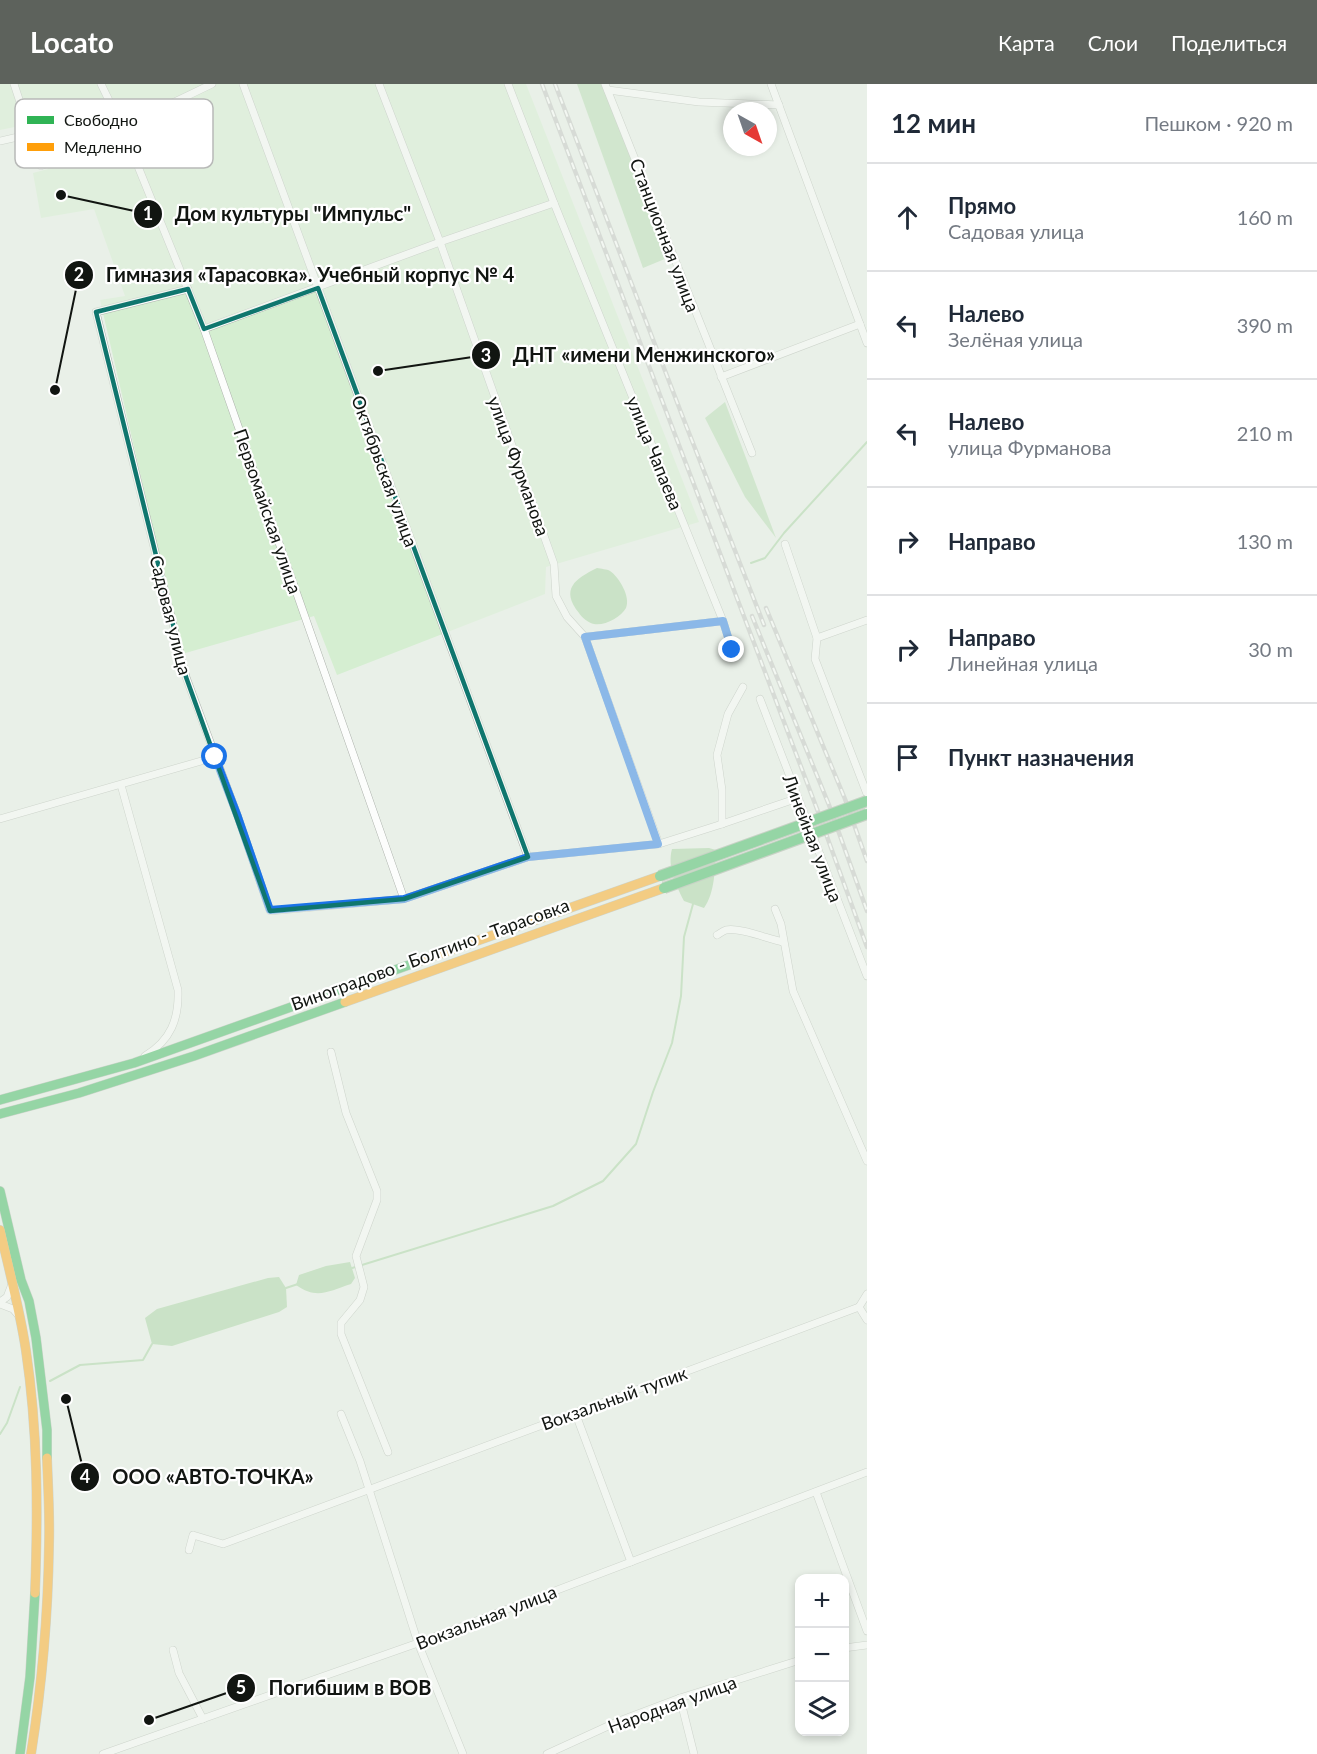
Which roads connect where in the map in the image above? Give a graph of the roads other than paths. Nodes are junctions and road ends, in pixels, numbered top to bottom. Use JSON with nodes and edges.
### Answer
{"nodes":[{"id":1,"x":14,"y":84,"type":"edge"},
{"id":2,"x":101,"y":84,"type":"edge"},
{"id":3,"x":212,"y":84,"type":"edge"},
{"id":4,"x":243,"y":84,"type":"edge"},
{"id":5,"x":379,"y":84,"type":"edge"},
{"id":6,"x":508,"y":84,"type":"edge"},
{"id":7,"x":771,"y":84,"type":"edge"},
{"id":8,"x":607,"y":87,"type":"edge"},
{"id":9,"x":19,"y":99,"type":"edge"},
{"id":10,"x":108,"y":99,"type":"edge"},
{"id":11,"x":181,"y":99,"type":"edge"},
{"id":12,"x":778,"y":105,"type":"junction"},
{"id":13,"x":15,"y":138,"type":"edge"},
{"id":14,"x":0,"y":141,"type":"edge"},
{"id":15,"x":139,"y":168,"type":"edge"},
{"id":16,"x":554,"y":202,"type":"junction"},
{"id":17,"x":440,"y":242,"type":"junction"},
{"id":18,"x":318,"y":288,"type":"junction"},
{"id":19,"x":188,"y":289,"type":"junction"},
{"id":20,"x":860,"y":324,"type":"junction"},
{"id":21,"x":204,"y":329,"type":"junction"},
{"id":22,"x":867,"y":343,"type":"edge"},
{"id":23,"x":721,"y":377,"type":"junction"},
{"id":24,"x":752,"y":453,"type":"dead end"},
{"id":25,"x":785,"y":544,"type":"dead end"},
{"id":26,"x":867,"y":620,"type":"edge"},
{"id":27,"x":723,"y":621,"type":"junction"},
{"id":28,"x":585,"y":637,"type":"junction"},
{"id":29,"x":817,"y":638,"type":"junction"},
{"id":30,"x":732,"y":650,"type":"dead end"},
{"id":31,"x":743,"y":687,"type":"dead end"},
{"id":32,"x":760,"y":699,"type":"dead end"},
{"id":33,"x":215,"y":757,"type":"junction"},
{"id":34,"x":863,"y":774,"type":"edge"},
{"id":35,"x":121,"y":785,"type":"junction"},
{"id":36,"x":867,"y":794,"type":"edge"},
{"id":37,"x":798,"y":798,"type":"junction"},
{"id":38,"x":867,"y":801,"type":"edge"},
{"id":39,"x":867,"y":814,"type":"edge"},
{"id":40,"x":0,"y":819,"type":"edge"},
{"id":41,"x":723,"y":824,"type":"junction"},
{"id":42,"x":658,"y":844,"type":"junction"},
{"id":43,"x":528,"y":857,"type":"junction"},
{"id":44,"x":404,"y":899,"type":"junction"},
{"id":45,"x":775,"y":909,"type":"dead end"},
{"id":46,"x":717,"y":935,"type":"dead end"},
{"id":47,"x":783,"y":942,"type":"junction"},
{"id":48,"x":867,"y":976,"type":"edge"},
{"id":49,"x":331,"y":1052,"type":"dead end"},
{"id":50,"x":134,"y":1063,"type":"junction"},
{"id":51,"x":0,"y":1100,"type":"edge"},
{"id":52,"x":0,"y":1114,"type":"edge"},
{"id":53,"x":867,"y":1161,"type":"edge"},
{"id":54,"x":0,"y":1191,"type":"edge"},
{"id":55,"x":0,"y":1230,"type":"edge"},
{"id":56,"x":12,"y":1284,"type":"junction"},
{"id":57,"x":864,"y":1301,"type":"edge"},
{"id":58,"x":0,"y":1303,"type":"edge"},
{"id":59,"x":20,"y":1317,"type":"junction"},
{"id":60,"x":867,"y":1320,"type":"edge"},
{"id":61,"x":575,"y":1412,"type":"junction"},
{"id":62,"x":341,"y":1414,"type":"dead end"},
{"id":63,"x":388,"y":1452,"type":"dead end"},
{"id":64,"x":867,"y":1472,"type":"edge"},
{"id":65,"x":369,"y":1491,"type":"junction"},
{"id":66,"x":816,"y":1491,"type":"junction"},
{"id":67,"x":189,"y":1550,"type":"dead end"},
{"id":68,"x":631,"y":1562,"type":"junction"},
{"id":69,"x":867,"y":1631,"type":"edge"},
{"id":70,"x":418,"y":1643,"type":"junction"},
{"id":71,"x":867,"y":1645,"type":"edge"},
{"id":72,"x":849,"y":1647,"type":"edge"},
{"id":73,"x":174,"y":1650,"type":"dead end"},
{"id":74,"x":795,"y":1662,"type":"edge"},
{"id":75,"x":680,"y":1698,"type":"junction"},
{"id":76,"x":203,"y":1719,"type":"junction"},
{"id":77,"x":21,"y":1754,"type":"edge"},
{"id":78,"x":30,"y":1754,"type":"edge"},
{"id":79,"x":103,"y":1754,"type":"edge"},
{"id":80,"x":463,"y":1754,"type":"edge"},
{"id":81,"x":547,"y":1754,"type":"edge"},
{"id":82,"x":694,"y":1754,"type":"edge"}],
"edges":[{"from":1,"to":9,"type":"street"},
{"from":2,"to":10,"type":"street","name":"Первомайская улица"},
{"from":3,"to":11,"type":"street"},
{"from":4,"to":18,"type":"street","name":"Октябрьская улица"},
{"from":5,"to":17,"type":"street","name":"улица Фурманова"},
{"from":6,"to":16,"type":"street","name":"улица Чапаева"},
{"from":7,"to":12,"type":"street"},
{"from":8,"to":12,"type":"street"},
{"from":8,"to":23,"type":"street","name":"Станционная улица"},
{"from":12,"to":20,"type":"street"},
{"from":13,"to":14,"type":"street"},
{"from":15,"to":19,"type":"street","name":"Первомайская улица"},
{"from":16,"to":17,"type":"street"},
{"from":16,"to":27,"type":"street","name":"улица Чапаева"},
{"from":17,"to":18,"type":"street"},
{"from":17,"to":28,"type":"street","name":"улица Фурманова"},
{"from":18,"to":21,"type":"street"},
{"from":18,"to":43,"type":"street","name":"Октябрьская улица"},
{"from":19,"to":21,"type":"street","name":"Первомайская улица"},
{"from":19,"to":33,"type":"street","name":"Садовая улица"},
{"from":20,"to":22,"type":"street"},
{"from":20,"to":23,"type":"street"},
{"from":21,"to":44,"type":"street","name":"Первомайская улица"},
{"from":23,"to":24,"type":"street","name":"Станционная улица"},
{"from":25,"to":29,"type":"street"},
{"from":26,"to":29,"type":"street"},
{"from":27,"to":28,"type":"street"},
{"from":27,"to":30,"type":"street"},
{"from":28,"to":42,"type":"street","name":"улица Фурманова"},
{"from":29,"to":34,"type":"street"},
{"from":31,"to":41,"type":"street"},
{"from":32,"to":37,"type":"street","name":"Линейная улица"},
{"from":33,"to":35,"type":"street"},
{"from":33,"to":44,"type":"street","name":"Садовая улица"},
{"from":34,"to":36,"type":"street"},
{"from":35,"to":40,"type":"street"},
{"from":35,"to":50,"type":"street"},
{"from":37,"to":41,"type":"street"},
{"from":37,"to":48,"type":"street","name":"Линейная улица"},
{"from":38,"to":50,"type":"main road","name":"Виноградово - Болтино - Тарасовка","bridge":true},
{"from":39,"to":52,"type":"main road","name":"Виноградово - Болтино - Тарасовка","bridge":true},
{"from":41,"to":42,"type":"street"},
{"from":42,"to":43,"type":"street"},
{"from":43,"to":44,"type":"street"},
{"from":45,"to":47,"type":"street"},
{"from":46,"to":47,"type":"street"},
{"from":47,"to":53,"type":"street"},
{"from":49,"to":63,"type":"street"},
{"from":50,"to":51,"type":"main road","name":"Виноградово - Болтино - Тарасовка"},
{"from":54,"to":78,"type":"main road"},
{"from":55,"to":56,"type":"main road"},
{"from":56,"to":58,"type":"street"},
{"from":56,"to":59,"type":"main road"},
{"from":57,"to":60,"type":"street"},
{"from":57,"to":61,"type":"street","name":"Вокзальный тупик"},
{"from":58,"to":59,"type":"street"},
{"from":59,"to":77,"type":"main road"},
{"from":61,"to":65,"type":"street","name":"Вокзальный тупик"},
{"from":61,"to":68,"type":"street"},
{"from":62,"to":65,"type":"street"},
{"from":64,"to":66,"type":"street","name":"Вокзальная улица"},
{"from":65,"to":67,"type":"street","name":"Вокзальный тупик"},
{"from":65,"to":70,"type":"street"},
{"from":66,"to":68,"type":"street","name":"Вокзальная улица"},
{"from":66,"to":69,"type":"street"},
{"from":68,"to":70,"type":"street","name":"Вокзальная улица"},
{"from":70,"to":76,"type":"street","name":"Вокзальная улица"},
{"from":70,"to":80,"type":"street"},
{"from":71,"to":72,"type":"street"},
{"from":73,"to":76,"type":"street"},
{"from":74,"to":75,"type":"street","name":"Народная улица"},
{"from":75,"to":81,"type":"street","name":"Народная улица"},
{"from":75,"to":82,"type":"street"},
{"from":76,"to":79,"type":"street","name":"Вокзальная улица"}]}
